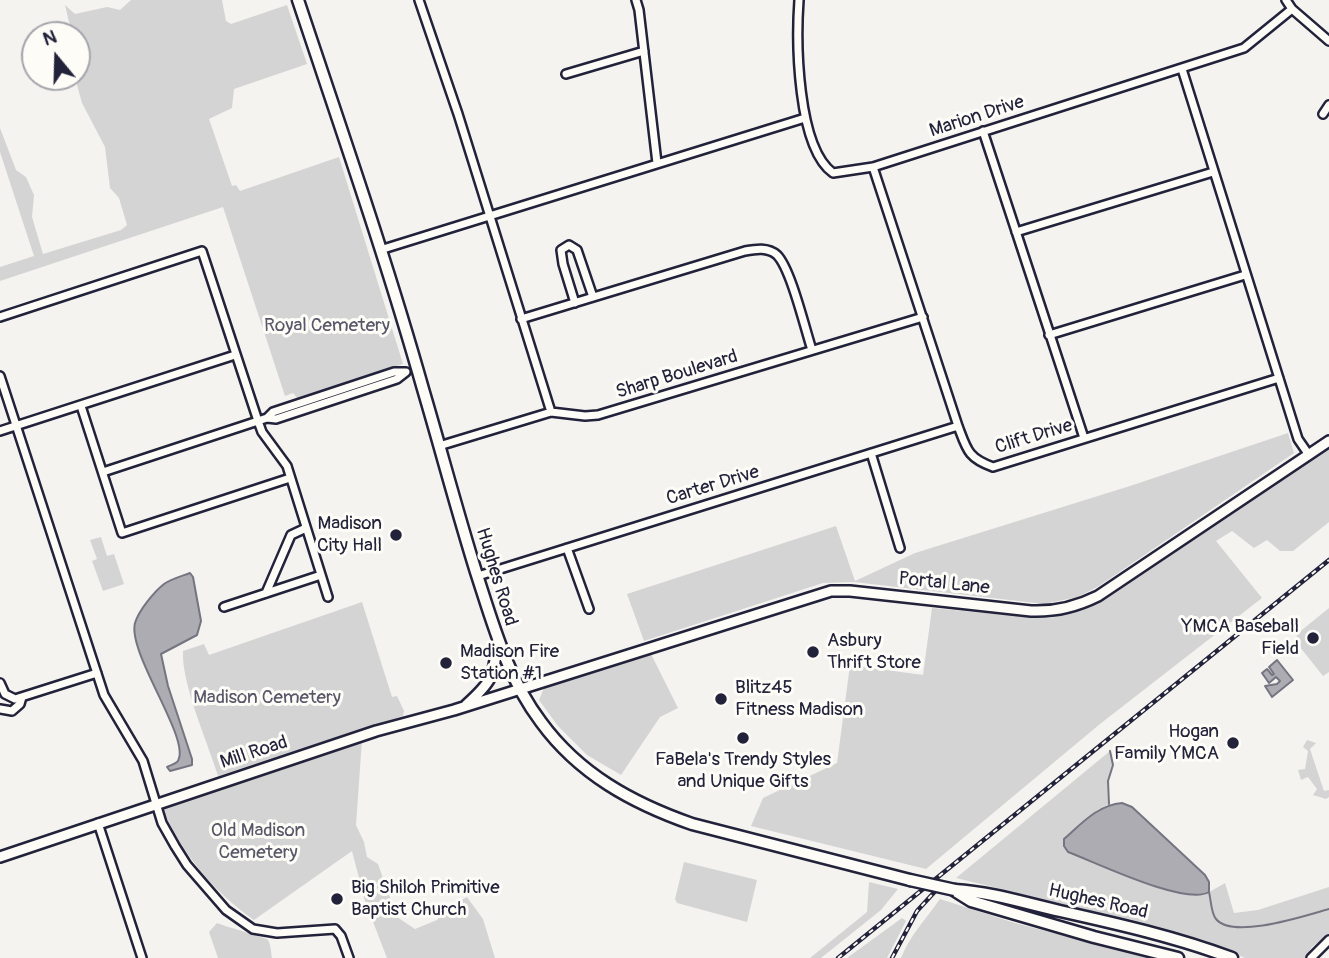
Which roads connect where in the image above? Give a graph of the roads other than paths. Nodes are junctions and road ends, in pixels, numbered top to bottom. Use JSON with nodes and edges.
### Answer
{"nodes":[{"id":1,"x":298,"y":0,"type":"edge"},
{"id":2,"x":419,"y":0,"type":"edge"},
{"id":3,"x":636,"y":0,"type":"edge"},
{"id":4,"x":799,"y":0,"type":"edge"},
{"id":5,"x":1286,"y":0,"type":"edge"},
{"id":6,"x":1292,"y":9,"type":"junction"},
{"id":7,"x":1329,"y":41,"type":"edge"},
{"id":8,"x":644,"y":51,"type":"junction"},
{"id":9,"x":1182,"y":69,"type":"junction"},
{"id":10,"x":566,"y":74,"type":"dead end"},
{"id":11,"x":1329,"y":105,"type":"edge"},
{"id":12,"x":1323,"y":114,"type":"dead end"},
{"id":13,"x":805,"y":118,"type":"junction"},
{"id":14,"x":983,"y":131,"type":"junction"},
{"id":15,"x":657,"y":163,"type":"junction"},
{"id":16,"x":873,"y":167,"type":"junction"},
{"id":17,"x":1213,"y":172,"type":"junction"},
{"id":18,"x":489,"y":217,"type":"junction"},
{"id":19,"x":1016,"y":232,"type":"junction"},
{"id":20,"x":380,"y":250,"type":"junction"},
{"id":21,"x":1245,"y":275,"type":"junction"},
{"id":22,"x":593,"y":297,"type":"junction"},
{"id":23,"x":575,"y":303,"type":"junction"},
{"id":24,"x":0,"y":317,"type":"edge"},
{"id":25,"x":923,"y":317,"type":"junction"},
{"id":26,"x":521,"y":319,"type":"junction"},
{"id":27,"x":1049,"y":335,"type":"junction"},
{"id":28,"x":812,"y":350,"type":"junction"},
{"id":29,"x":235,"y":355,"type":"junction"},
{"id":30,"x":417,"y":368,"type":"junction"},
{"id":31,"x":0,"y":376,"type":"edge"},
{"id":32,"x":1279,"y":378,"type":"junction"},
{"id":33,"x":80,"y":406,"type":"junction"},
{"id":34,"x":551,"y":412,"type":"junction"},
{"id":35,"x":258,"y":421,"type":"junction"},
{"id":36,"x":16,"y":426,"type":"junction"},
{"id":37,"x":958,"y":426,"type":"junction"},
{"id":38,"x":0,"y":431,"type":"edge"},
{"id":39,"x":1084,"y":438,"type":"junction"},
{"id":40,"x":1329,"y":441,"type":"edge"},
{"id":41,"x":439,"y":446,"type":"junction"},
{"id":42,"x":871,"y":453,"type":"junction"},
{"id":43,"x":1309,"y":455,"type":"junction"},
{"id":44,"x":103,"y":472,"type":"junction"},
{"id":45,"x":290,"y":478,"type":"junction"},
{"id":46,"x":306,"y":528,"type":"junction"},
{"id":47,"x":567,"y":548,"type":"junction"},
{"id":48,"x":900,"y":548,"type":"dead end"},
{"id":49,"x":321,"y":575,"type":"junction"},
{"id":50,"x":478,"y":576,"type":"junction"},
{"id":51,"x":266,"y":593,"type":"junction"},
{"id":52,"x":328,"y":597,"type":"dead end"},
{"id":53,"x":224,"y":607,"type":"dead end"},
{"id":54,"x":589,"y":609,"type":"dead end"},
{"id":55,"x":498,"y":640,"type":"junction"},
{"id":56,"x":97,"y":673,"type":"junction"},
{"id":57,"x":0,"y":683,"type":"edge"},
{"id":58,"x":520,"y":690,"type":"junction"},
{"id":59,"x":22,"y":698,"type":"junction"},
{"id":60,"x":463,"y":708,"type":"junction"},
{"id":61,"x":0,"y":709,"type":"edge"},
{"id":62,"x":156,"y":804,"type":"junction"},
{"id":63,"x":99,"y":823,"type":"junction"},
{"id":64,"x":0,"y":857,"type":"edge"},
{"id":65,"x":954,"y":890,"type":"junction"},
{"id":66,"x":1329,"y":940,"type":"edge"},
{"id":67,"x":142,"y":958,"type":"edge"},
{"id":68,"x":349,"y":958,"type":"edge"},
{"id":69,"x":1178,"y":958,"type":"edge"},
{"id":70,"x":1231,"y":958,"type":"edge"},
{"id":71,"x":1311,"y":958,"type":"edge"}],
"edges":[{"from":1,"to":20,"type":"main road","name":"Hughes Road"},
{"from":2,"to":18,"type":"street"},
{"from":3,"to":8,"type":"street"},
{"from":4,"to":13,"type":"street","name":"Marion Drive"},
{"from":5,"to":6,"type":"street"},
{"from":6,"to":7,"type":"street"},
{"from":6,"to":9,"type":"street","name":"Marion Drive"},
{"from":8,"to":10,"type":"street"},
{"from":8,"to":15,"type":"street"},
{"from":9,"to":14,"type":"street","name":"Marion Drive"},
{"from":9,"to":17,"type":"street"},
{"from":11,"to":12,"type":"street"},
{"from":13,"to":15,"type":"street"},
{"from":13,"to":16,"type":"street","name":"Marion Drive"},
{"from":14,"to":16,"type":"street","name":"Marion Drive"},
{"from":14,"to":19,"type":"street"},
{"from":15,"to":18,"type":"street"},
{"from":16,"to":25,"type":"street","name":"Clift Drive"},
{"from":17,"to":19,"type":"street"},
{"from":17,"to":21,"type":"street"},
{"from":18,"to":20,"type":"street"},
{"from":18,"to":26,"type":"street"},
{"from":19,"to":27,"type":"street"},
{"from":20,"to":30,"type":"main road","name":"Hughes Road"},
{"from":21,"to":27,"type":"street"},
{"from":21,"to":32,"type":"street"},
{"from":22,"to":23,"type":"street"},
{"from":22,"to":23,"type":"street"},
{"from":22,"to":28,"type":"street"},
{"from":23,"to":26,"type":"street"},
{"from":24,"to":29,"type":"street"},
{"from":25,"to":28,"type":"street","name":"Sharp Boulevard"},
{"from":25,"to":37,"type":"street","name":"Clift Drive"},
{"from":26,"to":34,"type":"street"},
{"from":27,"to":39,"type":"street"},
{"from":28,"to":34,"type":"street","name":"Sharp Boulevard"},
{"from":29,"to":33,"type":"street"},
{"from":29,"to":35,"type":"street"},
{"from":30,"to":35,"type":"street"},
{"from":30,"to":41,"type":"main road","name":"Hughes Road"},
{"from":31,"to":36,"type":"street"},
{"from":32,"to":39,"type":"street","name":"Clift Drive"},
{"from":32,"to":43,"type":"street"},
{"from":33,"to":36,"type":"street"},
{"from":33,"to":44,"type":"street"},
{"from":34,"to":41,"type":"street","name":"Sharp Boulevard"},
{"from":35,"to":44,"type":"street"},
{"from":35,"to":45,"type":"street"},
{"from":36,"to":38,"type":"street"},
{"from":36,"to":56,"type":"street"},
{"from":37,"to":39,"type":"street","name":"Clift Drive"},
{"from":37,"to":42,"type":"street","name":"Carter Drive"},
{"from":40,"to":43,"type":"street","name":"Portal Lane"},
{"from":41,"to":50,"type":"main road","name":"Hughes Road"},
{"from":42,"to":47,"type":"street","name":"Carter Drive"},
{"from":42,"to":48,"type":"street"},
{"from":43,"to":58,"type":"street","name":"Portal Lane"},
{"from":44,"to":45,"type":"street"},
{"from":45,"to":46,"type":"street"},
{"from":46,"to":49,"type":"street"},
{"from":46,"to":51,"type":"street"},
{"from":47,"to":50,"type":"street","name":"Carter Drive"},
{"from":47,"to":54,"type":"street"},
{"from":49,"to":51,"type":"street"},
{"from":49,"to":52,"type":"street"},
{"from":50,"to":55,"type":"main road","name":"Hughes Road"},
{"from":51,"to":53,"type":"street"},
{"from":55,"to":58,"type":"main road","name":"Hughes Road"},
{"from":55,"to":60,"type":"street"},
{"from":56,"to":59,"type":"street"},
{"from":56,"to":62,"type":"street"},
{"from":57,"to":59,"type":"street"},
{"from":58,"to":60,"type":"street","name":"Mill Road"},
{"from":58,"to":65,"type":"main road","name":"Hughes Road","bridge":true},
{"from":59,"to":61,"type":"street"},
{"from":60,"to":62,"type":"street","name":"Mill Road"},
{"from":62,"to":63,"type":"street","name":"Mill Road"},
{"from":62,"to":68,"type":"street"},
{"from":63,"to":64,"type":"street","name":"Mill Road"},
{"from":63,"to":67,"type":"street"},
{"from":65,"to":69,"type":"main road","name":"Hughes Road"},
{"from":65,"to":70,"type":"main road","name":"Hughes Road"},
{"from":66,"to":71,"type":"street"}]}
